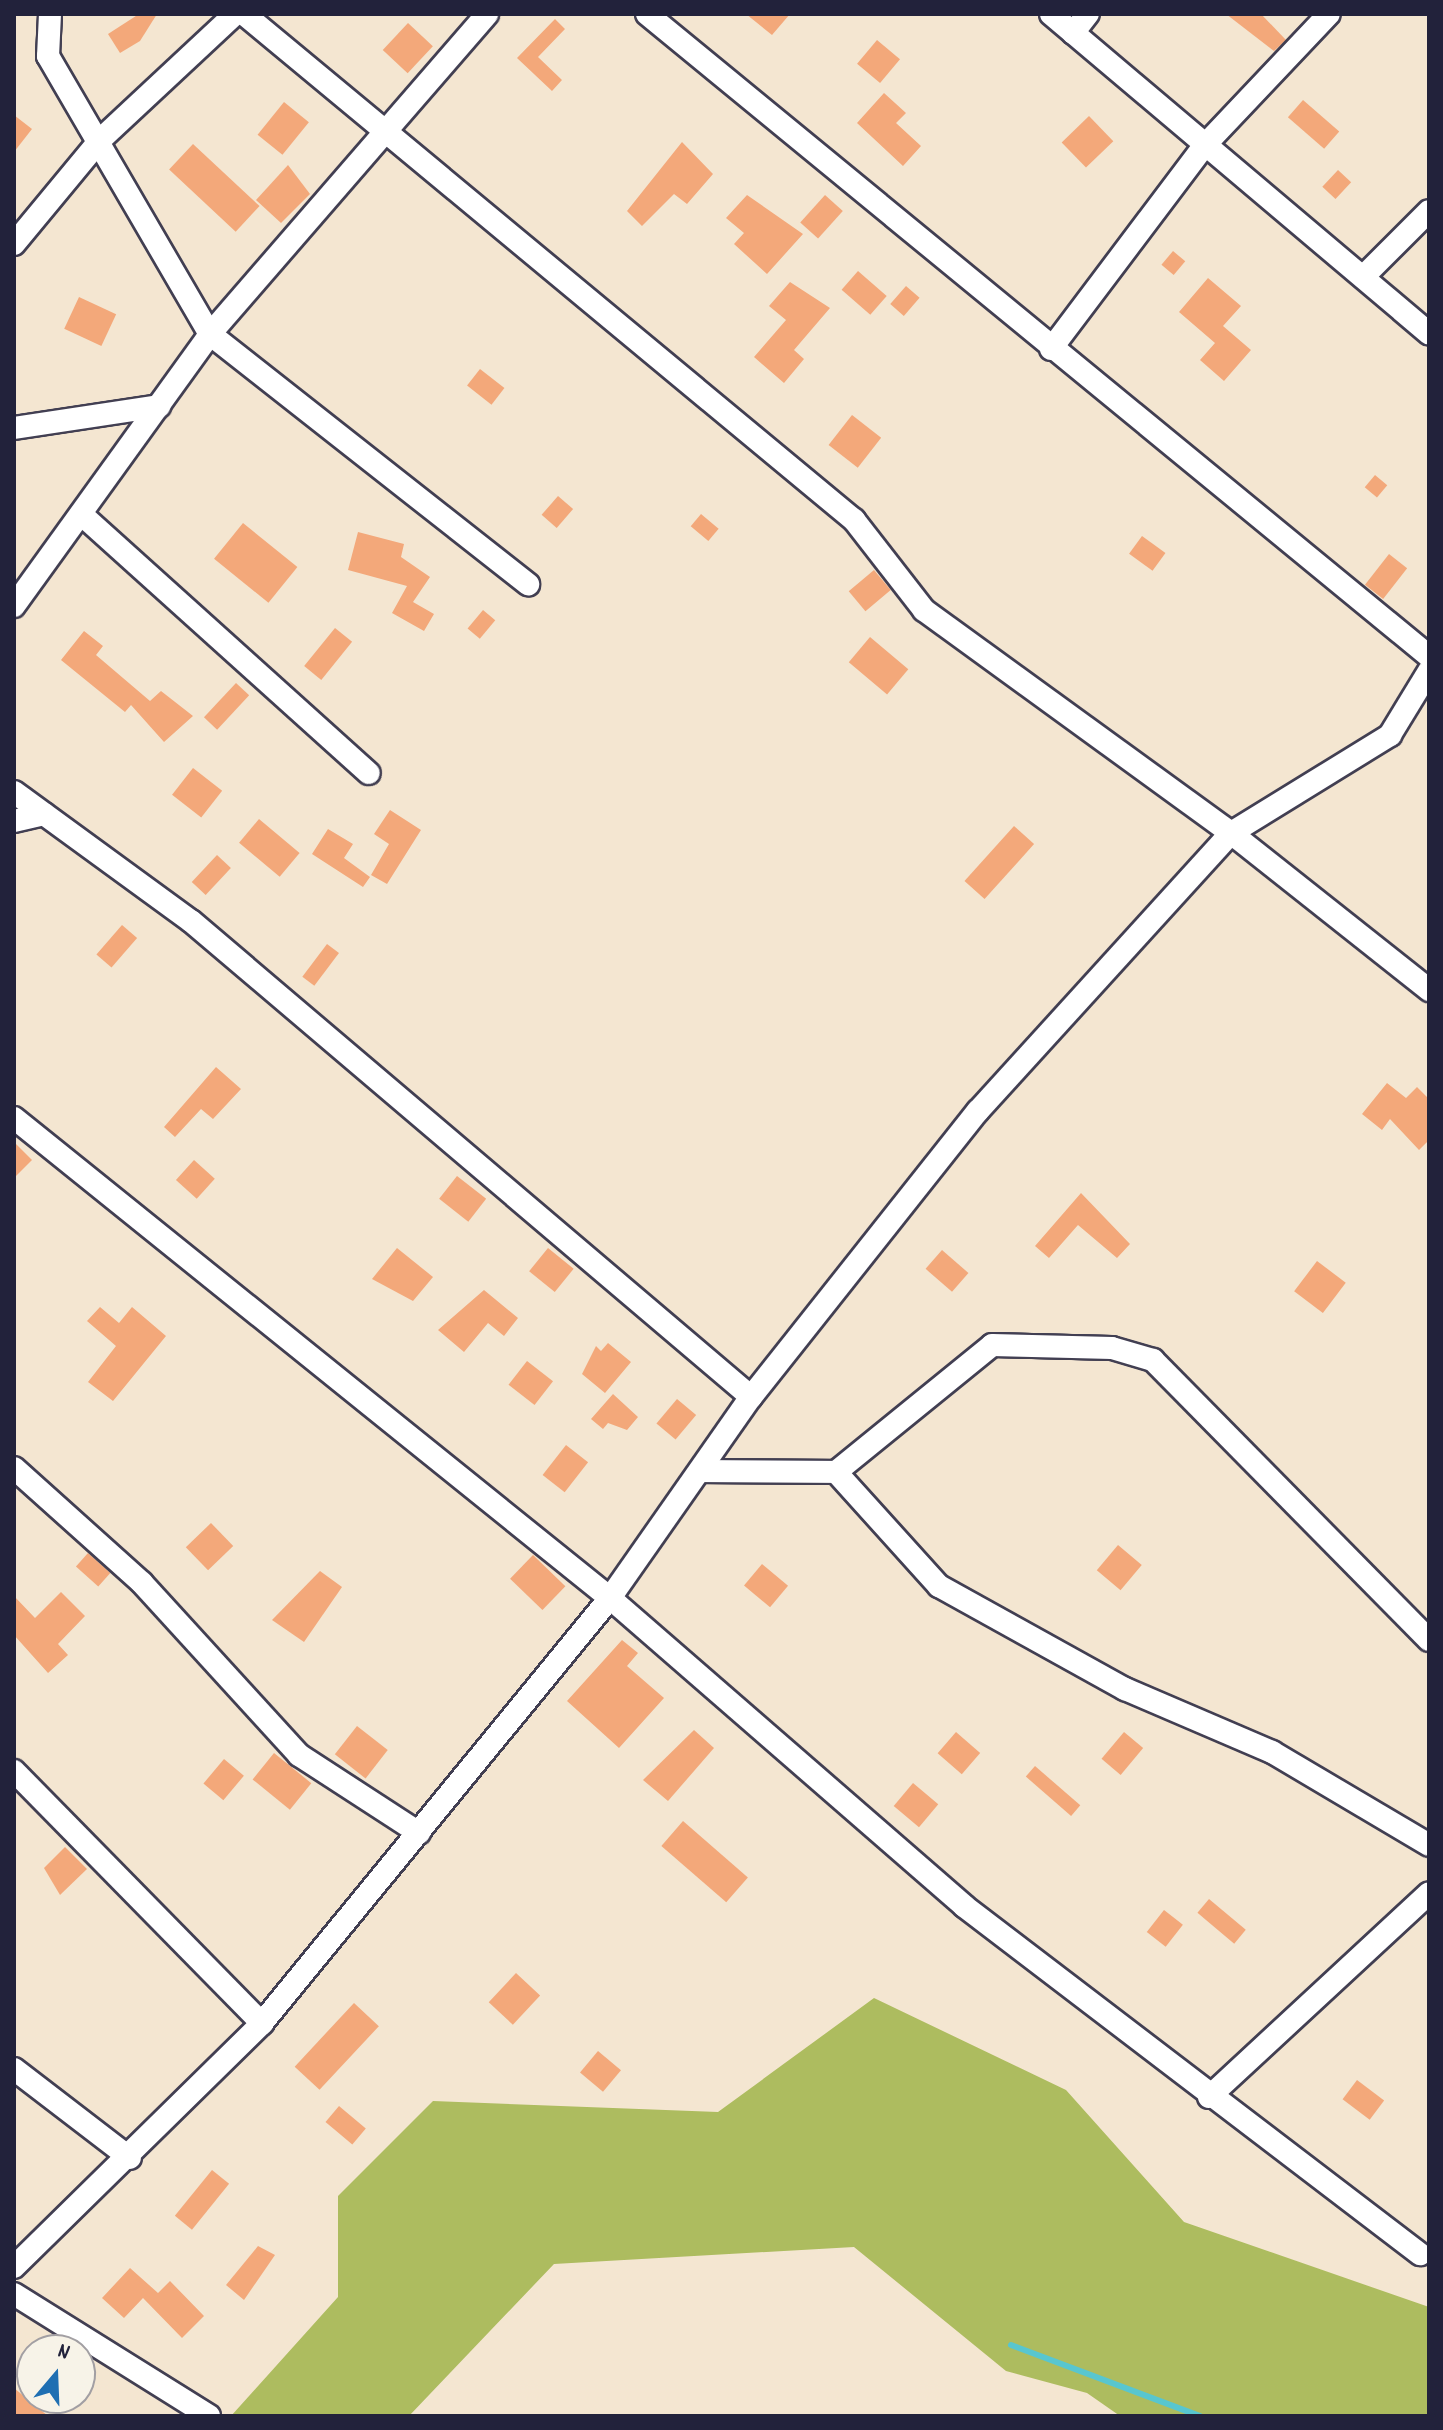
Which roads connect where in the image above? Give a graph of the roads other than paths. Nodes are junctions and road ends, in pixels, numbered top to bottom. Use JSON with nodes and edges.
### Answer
{"nodes":[{"id":1,"x":50,"y":14,"type":"edge"},
{"id":2,"x":235,"y":14,"type":"edge"},
{"id":3,"x":244,"y":14,"type":"edge"},
{"id":4,"x":487,"y":14,"type":"edge"},
{"id":5,"x":647,"y":14,"type":"edge"},
{"id":6,"x":1051,"y":14,"type":"edge"},
{"id":7,"x":1088,"y":14,"type":"edge"},
{"id":8,"x":1329,"y":14,"type":"edge"},
{"id":9,"x":1073,"y":33,"type":"junction"},
{"id":10,"x":386,"y":131,"type":"junction"},
{"id":11,"x":100,"y":140,"type":"junction"},
{"id":12,"x":1205,"y":145,"type":"junction"},
{"id":13,"x":1429,"y":211,"type":"edge"},
{"id":14,"x":14,"y":244,"type":"edge"},
{"id":15,"x":1363,"y":277,"type":"junction"},
{"id":16,"x":210,"y":334,"type":"junction"},
{"id":17,"x":1429,"y":334,"type":"edge"},
{"id":18,"x":1051,"y":349,"type":"junction"},
{"id":19,"x":159,"y":406,"type":"junction"},
{"id":20,"x":14,"y":428,"type":"edge"},
{"id":21,"x":81,"y":514,"type":"junction"},
{"id":22,"x":528,"y":584,"type":"dead end"},
{"id":23,"x":15,"y":603,"type":"edge"},
{"id":24,"x":1429,"y":656,"type":"edge"},
{"id":25,"x":1429,"y":671,"type":"edge"},
{"id":26,"x":369,"y":773,"type":"dead end"},
{"id":27,"x":14,"y":792,"type":"edge"},
{"id":28,"x":44,"y":814,"type":"junction"},
{"id":29,"x":14,"y":821,"type":"edge"},
{"id":30,"x":1231,"y":833,"type":"junction"},
{"id":31,"x":1429,"y":990,"type":"edge"},
{"id":32,"x":14,"y":1118,"type":"edge"},
{"id":33,"x":751,"y":1397,"type":"junction"},
{"id":34,"x":14,"y":1468,"type":"edge"},
{"id":35,"x":705,"y":1471,"type":"junction"},
{"id":36,"x":836,"y":1472,"type":"junction"},
{"id":37,"x":610,"y":1598,"type":"junction"},
{"id":38,"x":1429,"y":1640,"type":"edge"},
{"id":39,"x":14,"y":1771,"type":"edge"},
{"id":40,"x":419,"y":1833,"type":"junction"},
{"id":41,"x":1429,"y":1845,"type":"edge"},
{"id":42,"x":1429,"y":1893,"type":"edge"},
{"id":43,"x":262,"y":2023,"type":"junction"},
{"id":44,"x":14,"y":2069,"type":"edge"},
{"id":45,"x":1209,"y":2097,"type":"junction"},
{"id":46,"x":130,"y":2158,"type":"junction"},
{"id":47,"x":1420,"y":2254,"type":"dead end"},
{"id":48,"x":14,"y":2267,"type":"edge"},
{"id":49,"x":14,"y":2294,"type":"edge"},
{"id":50,"x":209,"y":2416,"type":"edge"}],
"edges":[{"from":1,"to":11,"type":"street"},
{"from":2,"to":11,"type":"street"},
{"from":3,"to":10,"type":"street"},
{"from":4,"to":10,"type":"street"},
{"from":5,"to":18,"type":"street"},
{"from":6,"to":9,"type":"street"},
{"from":7,"to":9,"type":"street"},
{"from":8,"to":12,"type":"street"},
{"from":9,"to":12,"type":"street"},
{"from":10,"to":16,"type":"street"},
{"from":10,"to":30,"type":"street"},
{"from":11,"to":14,"type":"street"},
{"from":11,"to":16,"type":"street"},
{"from":12,"to":15,"type":"street"},
{"from":12,"to":18,"type":"street"},
{"from":13,"to":15,"type":"street"},
{"from":15,"to":17,"type":"street"},
{"from":16,"to":19,"type":"street"},
{"from":16,"to":22,"type":"street"},
{"from":18,"to":24,"type":"street"},
{"from":19,"to":20,"type":"street"},
{"from":19,"to":21,"type":"street"},
{"from":21,"to":23,"type":"street"},
{"from":21,"to":26,"type":"street"},
{"from":25,"to":30,"type":"street"},
{"from":27,"to":28,"type":"street"},
{"from":28,"to":29,"type":"street"},
{"from":28,"to":33,"type":"street"},
{"from":30,"to":31,"type":"street"},
{"from":30,"to":33,"type":"street"},
{"from":32,"to":37,"type":"street"},
{"from":33,"to":35,"type":"street"},
{"from":34,"to":40,"type":"street"},
{"from":35,"to":36,"type":"street"},
{"from":35,"to":37,"type":"street"},
{"from":36,"to":38,"type":"street"},
{"from":36,"to":41,"type":"street"},
{"from":37,"to":40,"type":"street"},
{"from":37,"to":45,"type":"street"},
{"from":39,"to":43,"type":"street"},
{"from":40,"to":43,"type":"street"},
{"from":42,"to":45,"type":"street"},
{"from":43,"to":46,"type":"street"},
{"from":44,"to":46,"type":"street"},
{"from":45,"to":47,"type":"street"},
{"from":46,"to":48,"type":"street"},
{"from":49,"to":50,"type":"street"}]}
